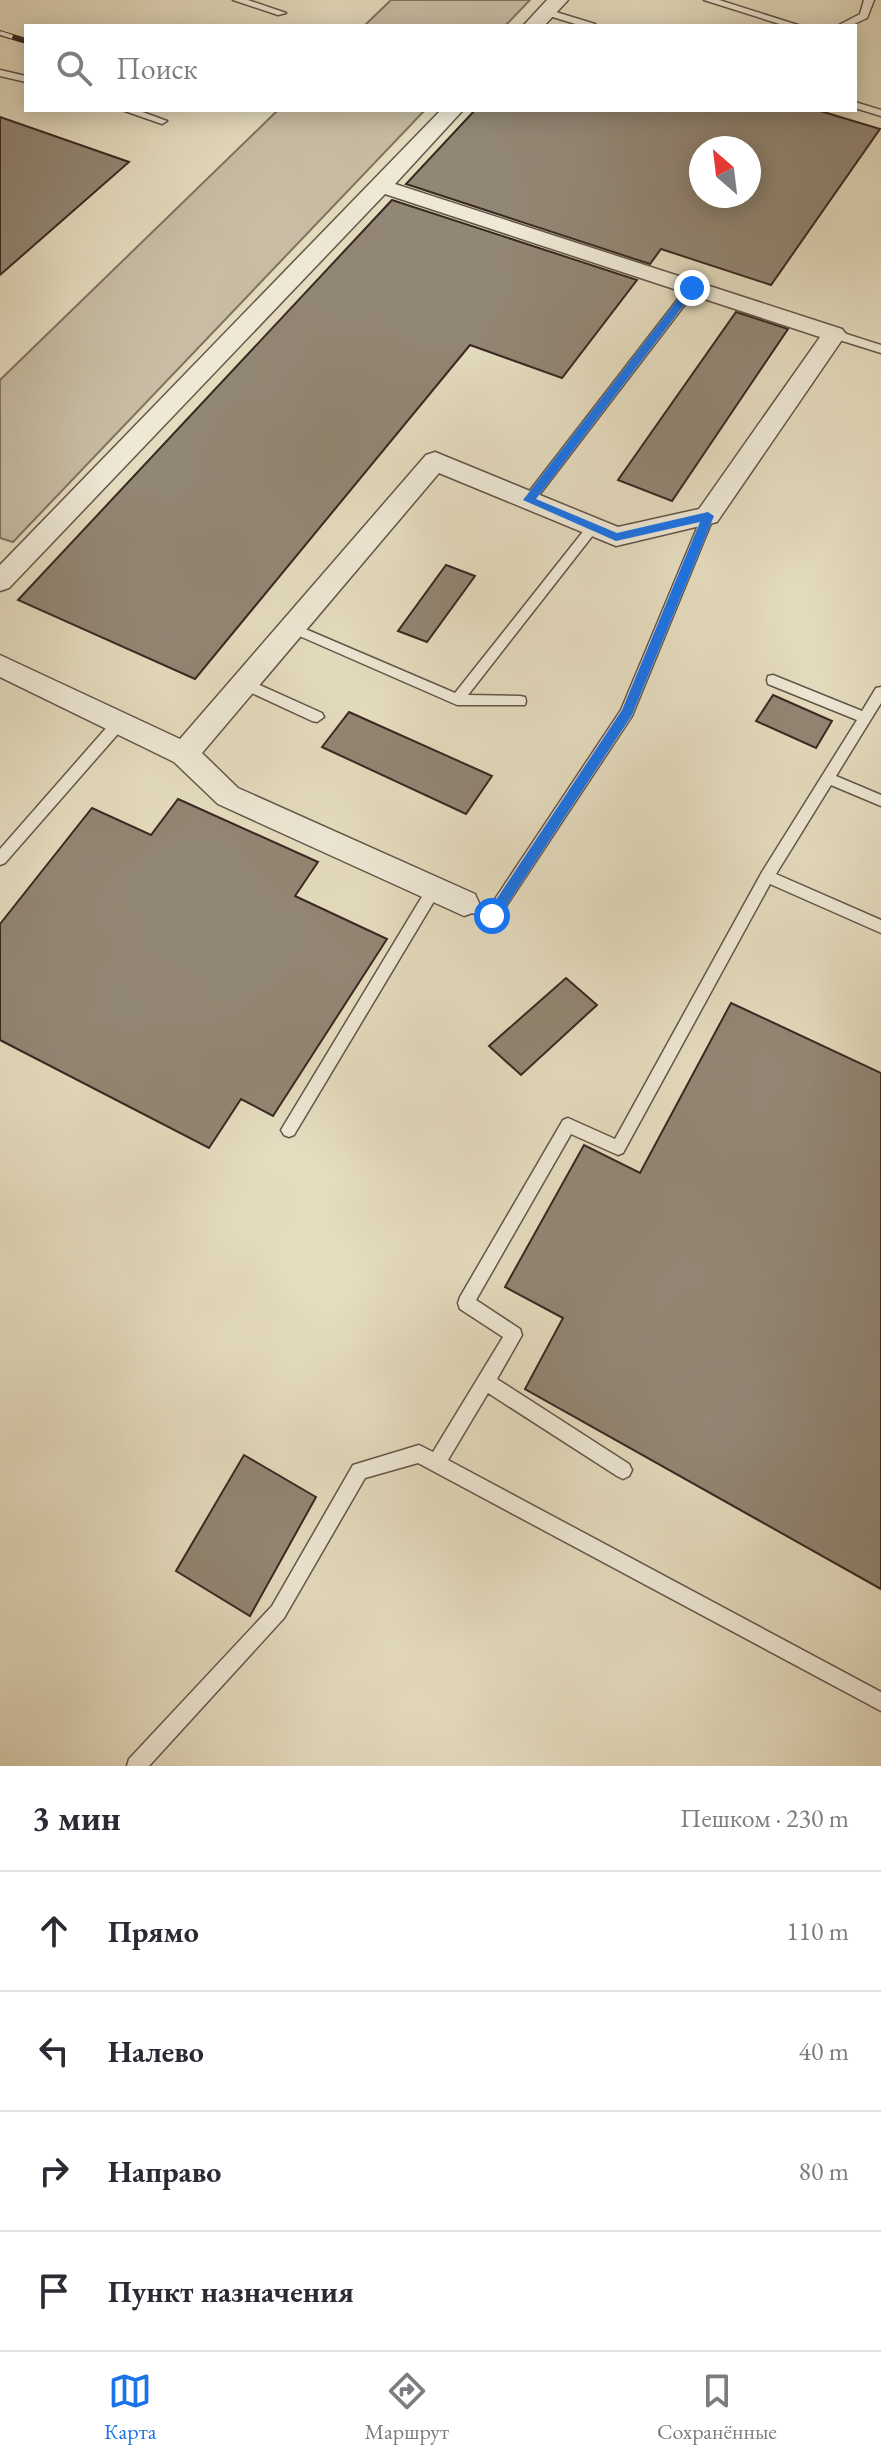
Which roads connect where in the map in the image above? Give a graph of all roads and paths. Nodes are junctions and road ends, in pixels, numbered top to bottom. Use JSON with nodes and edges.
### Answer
{"nodes":[{"id":1,"x":238,"y":0,"type":"edge"},
{"id":2,"x":709,"y":0,"type":"edge"},
{"id":3,"x":869,"y":0,"type":"edge"},
{"id":4,"x":281,"y":13,"type":"dead end"},
{"id":5,"x":546,"y":13,"type":"edge"},
{"id":6,"x":585,"y":24,"type":"edge"},
{"id":7,"x":789,"y":24,"type":"edge"},
{"id":8,"x":846,"y":24,"type":"edge"},
{"id":9,"x":0,"y":73,"type":"edge"},
{"id":10,"x":24,"y":79,"type":"edge"},
{"id":11,"x":857,"y":106,"type":"edge"},
{"id":12,"x":133,"y":112,"type":"edge"},
{"id":13,"x":451,"y":112,"type":"edge"},
{"id":14,"x":881,"y":113,"type":"edge"},
{"id":15,"x":162,"y":121,"type":"dead end"},
{"id":16,"x":381,"y":186,"type":"junction"},
{"id":17,"x":692,"y":288,"type":"junction"},
{"id":18,"x":834,"y":334,"type":"junction"},
{"id":19,"x":881,"y":349,"type":"edge"},
{"id":20,"x":529,"y":500,"type":"junction"},
{"id":21,"x":708,"y":516,"type":"junction"},
{"id":22,"x":593,"y":527,"type":"junction"},
{"id":23,"x":0,"y":581,"type":"edge"},
{"id":24,"x":292,"y":628,"type":"junction"},
{"id":25,"x":0,"y":665,"type":"edge"},
{"id":26,"x":773,"y":680,"type":"dead end"},
{"id":27,"x":244,"y":683,"type":"junction"},
{"id":28,"x":881,"y":692,"type":"edge"},
{"id":29,"x":457,"y":700,"type":"junction"},
{"id":30,"x":520,"y":701,"type":"dead end"},
{"id":31,"x":317,"y":717,"type":"dead end"},
{"id":32,"x":865,"y":718,"type":"junction"},
{"id":33,"x":119,"y":723,"type":"junction"},
{"id":34,"x":184,"y":754,"type":"junction"},
{"id":35,"x":828,"y":778,"type":"junction"},
{"id":36,"x":881,"y":801,"type":"edge"},
{"id":37,"x":0,"y":859,"type":"edge"},
{"id":38,"x":767,"y":876,"type":"junction"},
{"id":39,"x":434,"y":889,"type":"junction"},
{"id":40,"x":464,"y":903,"type":"joint"},
{"id":41,"x":881,"y":927,"type":"edge"},
{"id":42,"x":289,"y":1130,"type":"dead end"},
{"id":43,"x":485,"y":1381,"type":"junction"},
{"id":44,"x":436,"y":1463,"type":"junction"},
{"id":45,"x":623,"y":1470,"type":"dead end"},
{"id":46,"x":881,"y":1702,"type":"edge"},
{"id":47,"x":136,"y":1766,"type":"edge"}],
"edges":[{"from":1,"to":4,"type":"lane"},
{"from":2,"to":7,"type":"lane"},
{"from":3,"to":8,"type":"lane"},
{"from":5,"to":6,"type":"lane"},
{"from":9,"to":10,"type":"lane"},
{"from":11,"to":14,"type":"lane"},
{"from":12,"to":15,"type":"lane"},
{"from":13,"to":16,"type":"street"},
{"from":16,"to":17,"type":"street"},
{"from":16,"to":23,"type":"street"},
{"from":17,"to":18,"type":"street"},
{"from":17,"to":20,"type":"lane"},
{"from":18,"to":19,"type":"lane"},
{"from":18,"to":21,"type":"street"},
{"from":20,"to":22,"type":"street"},
{"from":20,"to":24,"type":"street"},
{"from":21,"to":22,"type":"street"},
{"from":21,"to":40,"type":"lane"},
{"from":22,"to":29,"type":"lane"},
{"from":24,"to":27,"type":"street"},
{"from":24,"to":29,"type":"lane"},
{"from":25,"to":33,"type":"street"},
{"from":26,"to":32,"type":"lane"},
{"from":27,"to":31,"type":"lane"},
{"from":27,"to":34,"type":"street"},
{"from":28,"to":32,"type":"lane"},
{"from":29,"to":30,"type":"lane"},
{"from":32,"to":35,"type":"lane"},
{"from":33,"to":34,"type":"street"},
{"from":33,"to":37,"type":"lane"},
{"from":34,"to":39,"type":"street"},
{"from":35,"to":36,"type":"lane"},
{"from":35,"to":38,"type":"lane"},
{"from":38,"to":41,"type":"lane"},
{"from":38,"to":43,"type":"lane"},
{"from":39,"to":40,"type":"street"},
{"from":39,"to":42,"type":"lane"},
{"from":43,"to":44,"type":"lane"},
{"from":43,"to":45,"type":"lane"},
{"from":44,"to":46,"type":"lane"},
{"from":44,"to":47,"type":"lane"}]}
